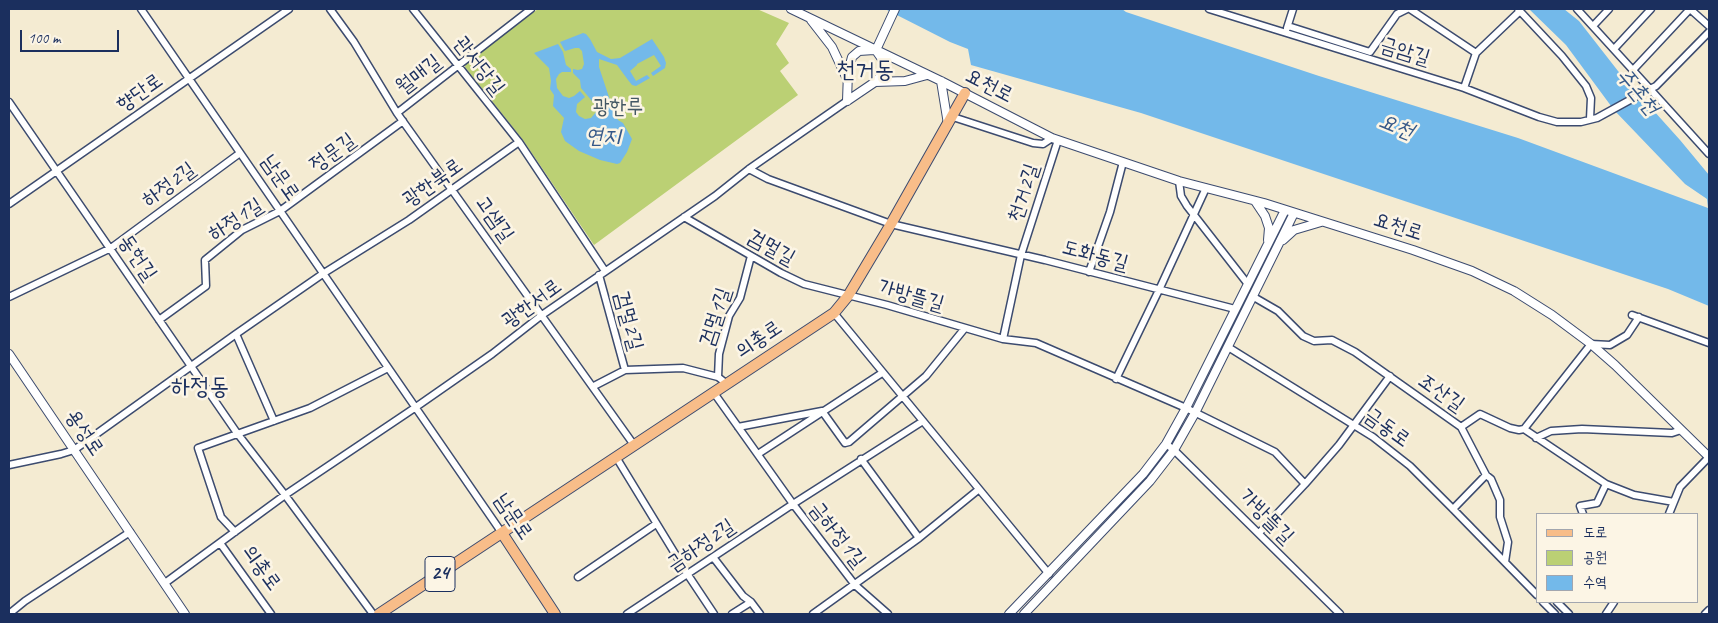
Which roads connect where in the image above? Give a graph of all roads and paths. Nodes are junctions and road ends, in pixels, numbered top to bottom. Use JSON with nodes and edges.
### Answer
{"nodes":[{"id":1,"x":141,"y":9,"type":"edge"},
{"id":2,"x":289,"y":9,"type":"edge"},
{"id":3,"x":330,"y":9,"type":"edge"},
{"id":4,"x":413,"y":9,"type":"edge"},
{"id":5,"x":531,"y":9,"type":"edge"},
{"id":6,"x":790,"y":9,"type":"edge"},
{"id":7,"x":895,"y":9,"type":"edge"},
{"id":8,"x":1209,"y":9,"type":"edge"},
{"id":9,"x":1293,"y":9,"type":"edge"},
{"id":10,"x":1408,"y":9,"type":"edge"},
{"id":11,"x":1576,"y":9,"type":"edge"},
{"id":12,"x":1609,"y":9,"type":"edge"},
{"id":13,"x":1651,"y":9,"type":"edge"},
{"id":14,"x":1690,"y":9,"type":"edge"},
{"id":15,"x":1519,"y":10,"type":"edge"},
{"id":16,"x":810,"y":18,"type":"junction"},
{"id":17,"x":1288,"y":26,"type":"junction"},
{"id":18,"x":1593,"y":26,"type":"junction"},
{"id":19,"x":1709,"y":26,"type":"edge"},
{"id":20,"x":1709,"y":32,"type":"edge"},
{"id":21,"x":1286,"y":34,"type":"junction"},
{"id":22,"x":1614,"y":49,"type":"junction"},
{"id":23,"x":876,"y":50,"type":"junction"},
{"id":24,"x":1476,"y":53,"type":"junction"},
{"id":25,"x":458,"y":65,"type":"junction"},
{"id":26,"x":1633,"y":70,"type":"junction"},
{"id":27,"x":927,"y":75,"type":"junction"},
{"id":28,"x":189,"y":78,"type":"junction"},
{"id":29,"x":847,"y":79,"type":"junction"},
{"id":30,"x":940,"y":81,"type":"junction"},
{"id":31,"x":874,"y":82,"type":"junction"},
{"id":32,"x":1464,"y":88,"type":"junction"},
{"id":33,"x":1653,"y":88,"type":"junction"},
{"id":34,"x":965,"y":94,"type":"junction"},
{"id":35,"x":847,"y":100,"type":"junction"},
{"id":36,"x":9,"y":102,"type":"edge"},
{"id":37,"x":397,"y":113,"type":"junction"},
{"id":38,"x":1593,"y":118,"type":"junction"},
{"id":39,"x":403,"y":121,"type":"junction"},
{"id":40,"x":950,"y":121,"type":"junction"},
{"id":41,"x":1055,"y":139,"type":"junction"},
{"id":42,"x":519,"y":142,"type":"junction"},
{"id":43,"x":240,"y":153,"type":"junction"},
{"id":44,"x":1709,"y":154,"type":"edge"},
{"id":45,"x":1123,"y":162,"type":"junction"},
{"id":46,"x":750,"y":169,"type":"junction"},
{"id":47,"x":57,"y":170,"type":"junction"},
{"id":48,"x":1178,"y":180,"type":"junction"},
{"id":49,"x":1206,"y":188,"type":"junction"},
{"id":50,"x":453,"y":189,"type":"junction"},
{"id":51,"x":1255,"y":200,"type":"junction"},
{"id":52,"x":9,"y":204,"type":"edge"},
{"id":53,"x":1285,"y":210,"type":"junction"},
{"id":54,"x":280,"y":211,"type":"junction"},
{"id":55,"x":1294,"y":213,"type":"junction"},
{"id":56,"x":1193,"y":215,"type":"junction"},
{"id":57,"x":684,"y":217,"type":"junction"},
{"id":58,"x":1322,"y":222,"type":"junction"},
{"id":59,"x":891,"y":224,"type":"junction"},
{"id":60,"x":1268,"y":243,"type":"junction"},
{"id":61,"x":1277,"y":247,"type":"junction"},
{"id":62,"x":111,"y":248,"type":"junction"},
{"id":63,"x":1021,"y":255,"type":"junction"},
{"id":64,"x":751,"y":256,"type":"junction"},
{"id":65,"x":1089,"y":272,"type":"junction"},
{"id":66,"x":324,"y":273,"type":"junction"},
{"id":67,"x":602,"y":273,"type":"junction"},
{"id":68,"x":1247,"y":283,"type":"junction"},
{"id":69,"x":1160,"y":290,"type":"junction"},
{"id":70,"x":848,"y":296,"type":"junction"},
{"id":71,"x":1252,"y":296,"type":"junction"},
{"id":72,"x":9,"y":297,"type":"edge"},
{"id":73,"x":1235,"y":310,"type":"junction"},
{"id":74,"x":834,"y":313,"type":"junction"},
{"id":75,"x":542,"y":315,"type":"junction"},
{"id":76,"x":159,"y":320,"type":"junction"},
{"id":77,"x":965,"y":328,"type":"junction"},
{"id":78,"x":236,"y":334,"type":"junction"},
{"id":79,"x":1003,"y":339,"type":"junction"},
{"id":80,"x":1591,"y":344,"type":"junction"},
{"id":81,"x":1709,"y":344,"type":"edge"},
{"id":82,"x":1228,"y":347,"type":"junction"},
{"id":83,"x":9,"y":354,"type":"edge"},
{"id":84,"x":192,"y":366,"type":"junction"},
{"id":85,"x":388,"y":368,"type":"junction"},
{"id":86,"x":625,"y":370,"type":"junction"},
{"id":87,"x":882,"y":373,"type":"junction"},
{"id":88,"x":1390,"y":376,"type":"junction"},
{"id":89,"x":718,"y":377,"type":"junction"},
{"id":90,"x":1116,"y":378,"type":"junction"},
{"id":91,"x":727,"y":384,"type":"junction"},
{"id":92,"x":594,"y":386,"type":"junction"},
{"id":93,"x":714,"y":393,"type":"junction"},
{"id":94,"x":903,"y":397,"type":"junction"},
{"id":95,"x":416,"y":407,"type":"junction"},
{"id":96,"x":1186,"y":408,"type":"junction"},
{"id":97,"x":822,"y":411,"type":"junction"},
{"id":98,"x":1195,"y":413,"type":"junction"},
{"id":99,"x":922,"y":420,"type":"junction"},
{"id":100,"x":274,"y":421,"type":"junction"},
{"id":101,"x":1353,"y":425,"type":"junction"},
{"id":102,"x":738,"y":427,"type":"junction"},
{"id":103,"x":1460,"y":427,"type":"junction"},
{"id":104,"x":1524,"y":429,"type":"junction"},
{"id":105,"x":1681,"y":430,"type":"junction"},
{"id":106,"x":238,"y":434,"type":"junction"},
{"id":107,"x":1536,"y":438,"type":"junction"},
{"id":108,"x":1166,"y":444,"type":"junction"},
{"id":109,"x":634,"y":445,"type":"junction"},
{"id":110,"x":74,"y":450,"type":"junction"},
{"id":111,"x":1174,"y":450,"type":"junction"},
{"id":112,"x":758,"y":454,"type":"junction"},
{"id":113,"x":616,"y":457,"type":"junction"},
{"id":114,"x":1709,"y":457,"type":"edge"},
{"id":115,"x":861,"y":459,"type":"junction"},
{"id":116,"x":9,"y":465,"type":"edge"},
{"id":117,"x":1486,"y":475,"type":"junction"},
{"id":118,"x":1305,"y":484,"type":"junction"},
{"id":119,"x":1606,"y":484,"type":"junction"},
{"id":120,"x":978,"y":490,"type":"junction"},
{"id":121,"x":285,"y":495,"type":"junction"},
{"id":122,"x":1674,"y":502,"type":"junction"},
{"id":123,"x":792,"y":504,"type":"junction"},
{"id":124,"x":1453,"y":509,"type":"junction"},
{"id":125,"x":1583,"y":513,"type":"edge"},
{"id":126,"x":1669,"y":513,"type":"edge"},
{"id":127,"x":656,"y":524,"type":"junction"},
{"id":128,"x":130,"y":532,"type":"junction"},
{"id":129,"x":235,"y":532,"type":"junction"},
{"id":130,"x":502,"y":533,"type":"junction"},
{"id":131,"x":1259,"y":533,"type":"junction"},
{"id":132,"x":919,"y":538,"type":"junction"},
{"id":133,"x":220,"y":543,"type":"junction"},
{"id":134,"x":713,"y":557,"type":"junction"},
{"id":135,"x":1505,"y":562,"type":"junction"},
{"id":136,"x":1049,"y":574,"type":"junction"},
{"id":137,"x":688,"y":575,"type":"junction"},
{"id":138,"x":578,"y":577,"type":"dead end"},
{"id":139,"x":164,"y":582,"type":"junction"},
{"id":140,"x":855,"y":585,"type":"junction"},
{"id":141,"x":1536,"y":594,"type":"edge"},
{"id":142,"x":751,"y":602,"type":"junction"},
{"id":143,"x":1544,"y":603,"type":"edge"},
{"id":144,"x":1558,"y":603,"type":"edge"},
{"id":145,"x":1613,"y":603,"type":"edge"},
{"id":146,"x":1709,"y":610,"type":"edge"},
{"id":147,"x":638,"y":611,"type":"edge"},
{"id":148,"x":9,"y":614,"type":"edge"},
{"id":149,"x":185,"y":614,"type":"edge"},
{"id":150,"x":272,"y":614,"type":"edge"},
{"id":151,"x":373,"y":614,"type":"edge"},
{"id":152,"x":379,"y":614,"type":"edge"},
{"id":153,"x":555,"y":614,"type":"edge"},
{"id":154,"x":627,"y":614,"type":"edge"},
{"id":155,"x":714,"y":614,"type":"edge"},
{"id":156,"x":732,"y":614,"type":"edge"},
{"id":157,"x":760,"y":614,"type":"edge"},
{"id":158,"x":813,"y":614,"type":"edge"},
{"id":159,"x":888,"y":614,"type":"edge"},
{"id":160,"x":1009,"y":614,"type":"edge"},
{"id":161,"x":1024,"y":614,"type":"edge"},
{"id":162,"x":1340,"y":614,"type":"edge"},
{"id":163,"x":1556,"y":614,"type":"edge"},
{"id":164,"x":1569,"y":614,"type":"edge"},
{"id":165,"x":1606,"y":614,"type":"edge"},
{"id":166,"x":1705,"y":614,"type":"edge"}],
"edges":[{"from":1,"to":28,"type":"street","name":"남문로"},
{"from":2,"to":28,"type":"street","name":"향단로"},
{"from":3,"to":37,"type":"street","name":"고샘길"},
{"from":4,"to":25,"type":"street","name":"관서당길"},
{"from":5,"to":25,"type":"street","name":"월매길"},
{"from":6,"to":16,"type":"street","name":"요천로"},
{"from":7,"to":23,"type":"street"},
{"from":8,"to":21,"type":"street","name":"금암길"},
{"from":9,"to":17,"type":"street"},
{"from":10,"to":17,"type":"street"},
{"from":10,"to":24,"type":"street"},
{"from":11,"to":18,"type":"street"},
{"from":12,"to":18,"type":"street"},
{"from":13,"to":22,"type":"street"},
{"from":14,"to":19,"type":"street"},
{"from":14,"to":26,"type":"street"},
{"from":15,"to":24,"type":"street"},
{"from":15,"to":38,"type":"street"},
{"from":16,"to":23,"type":"street","name":"요천로"},
{"from":16,"to":29,"type":"street"},
{"from":17,"to":21,"type":"street"},
{"from":18,"to":22,"type":"street"},
{"from":20,"to":33,"type":"street","name":"금암길"},
{"from":21,"to":32,"type":"street","name":"금암길"},
{"from":22,"to":26,"type":"street"},
{"from":23,"to":27,"type":"street","name":"요천로"},
{"from":23,"to":29,"type":"street"},
{"from":23,"to":31,"type":"street"},
{"from":24,"to":32,"type":"street"},
{"from":25,"to":37,"type":"street","name":"월매길"},
{"from":25,"to":42,"type":"street","name":"관서당길"},
{"from":26,"to":33,"type":"street"},
{"from":27,"to":30,"type":"street","name":"요천로"},
{"from":27,"to":31,"type":"street"},
{"from":28,"to":43,"type":"street","name":"남문로"},
{"from":28,"to":47,"type":"street","name":"향단로"},
{"from":29,"to":35,"type":"street"},
{"from":30,"to":34,"type":"street","name":"요천로"},
{"from":30,"to":40,"type":"street"},
{"from":31,"to":35,"type":"street"},
{"from":32,"to":38,"type":"street","name":"금암길"},
{"from":33,"to":38,"type":"street","name":"금암길"},
{"from":33,"to":44,"type":"street"},
{"from":34,"to":40,"type":"main road","name":"의총로"},
{"from":34,"to":41,"type":"street","name":"요천로"},
{"from":35,"to":46,"type":"street","name":"광한서로"},
{"from":36,"to":47,"type":"street","name":"동헌길"},
{"from":37,"to":39,"type":"street","name":"고샘길"},
{"from":39,"to":50,"type":"street","name":"고샘길"},
{"from":39,"to":54,"type":"street","name":"정문길"},
{"from":40,"to":41,"type":"street"},
{"from":40,"to":59,"type":"main road","name":"의총로"},
{"from":41,"to":45,"type":"street","name":"요천로"},
{"from":41,"to":63,"type":"street","name":"천거2길"},
{"from":42,"to":50,"type":"street","name":"광한북로"},
{"from":42,"to":67,"type":"street"},
{"from":43,"to":54,"type":"street","name":"남문로"},
{"from":43,"to":62,"type":"street","name":"하정2길"},
{"from":45,"to":48,"type":"street","name":"요천로"},
{"from":45,"to":65,"type":"street"},
{"from":46,"to":57,"type":"street","name":"광한서로"},
{"from":46,"to":59,"type":"street"},
{"from":47,"to":52,"type":"street","name":"향단로"},
{"from":47,"to":62,"type":"street","name":"동헌길"},
{"from":48,"to":49,"type":"street","name":"요천로"},
{"from":48,"to":56,"type":"street"},
{"from":49,"to":51,"type":"street","name":"요천로"},
{"from":49,"to":56,"type":"street"},
{"from":50,"to":66,"type":"street","name":"광한북로"},
{"from":50,"to":75,"type":"street","name":"고샘길"},
{"from":51,"to":53,"type":"street","name":"요천로"},
{"from":51,"to":60,"type":"street"},
{"from":53,"to":55,"type":"street","name":"요천로"},
{"from":53,"to":60,"type":"street"},
{"from":54,"to":66,"type":"street","name":"남문로"},
{"from":54,"to":76,"type":"street","name":"하정1길"},
{"from":55,"to":58,"type":"street","name":"요천로"},
{"from":55,"to":61,"type":"street"},
{"from":56,"to":68,"type":"street"},
{"from":56,"to":69,"type":"street"},
{"from":57,"to":64,"type":"street","name":"검멀길"},
{"from":57,"to":67,"type":"street","name":"광한서로"},
{"from":58,"to":61,"type":"street"},
{"from":58,"to":80,"type":"street","name":"요천로"},
{"from":59,"to":63,"type":"street","name":"도화동길"},
{"from":59,"to":70,"type":"main road","name":"의총로"},
{"from":60,"to":68,"type":"street"},
{"from":61,"to":71,"type":"street"},
{"from":62,"to":72,"type":"street","name":"하정2길"},
{"from":62,"to":76,"type":"street","name":"동헌길"},
{"from":63,"to":65,"type":"street","name":"도화동길"},
{"from":63,"to":79,"type":"street"},
{"from":64,"to":70,"type":"street","name":"검멀길"},
{"from":64,"to":89,"type":"street","name":"검멀1길"},
{"from":65,"to":69,"type":"street","name":"도화동길"},
{"from":66,"to":78,"type":"street","name":"광한북로"},
{"from":66,"to":85,"type":"street","name":"남문로"},
{"from":67,"to":75,"type":"street","name":"광한서로"},
{"from":67,"to":86,"type":"street","name":"검멀2길"},
{"from":68,"to":73,"type":"street"},
{"from":69,"to":73,"type":"street","name":"도화동길"},
{"from":69,"to":90,"type":"street"},
{"from":70,"to":74,"type":"main road","name":"의총로"},
{"from":70,"to":77,"type":"street","name":"가방뜰길"},
{"from":71,"to":82,"type":"street"},
{"from":71,"to":88,"type":"street","name":"조산길"},
{"from":73,"to":96,"type":"street"},
{"from":74,"to":87,"type":"street"},
{"from":74,"to":91,"type":"main road","name":"의총로"},
{"from":75,"to":92,"type":"street","name":"고샘길"},
{"from":75,"to":95,"type":"street","name":"광한서로"},
{"from":76,"to":84,"type":"street","name":"동헌길"},
{"from":77,"to":79,"type":"street","name":"가방뜰길"},
{"from":77,"to":94,"type":"street","name":"가방뜰길"},
{"from":78,"to":84,"type":"street","name":"광한북로"},
{"from":78,"to":100,"type":"street"},
{"from":79,"to":90,"type":"street","name":"가방뜰길"},
{"from":80,"to":81,"type":"street"},
{"from":80,"to":104,"type":"street"},
{"from":80,"to":105,"type":"street","name":"요천로"},
{"from":82,"to":98,"type":"street"},
{"from":82,"to":101,"type":"street","name":"금동로"},
{"from":83,"to":110,"type":"street","name":"용성로"},
{"from":84,"to":106,"type":"street","name":"동헌길"},
{"from":84,"to":110,"type":"street","name":"광한북로"},
{"from":85,"to":95,"type":"street","name":"남문로"},
{"from":85,"to":100,"type":"street"},
{"from":86,"to":89,"type":"street","name":"검멀2길"},
{"from":86,"to":92,"type":"street"},
{"from":87,"to":94,"type":"street"},
{"from":87,"to":97,"type":"street"},
{"from":88,"to":101,"type":"street"},
{"from":88,"to":103,"type":"street","name":"조산길"},
{"from":89,"to":91,"type":"street","name":"검멀1길"},
{"from":90,"to":96,"type":"street","name":"가방뜰길"},
{"from":91,"to":93,"type":"main road","name":"의총로"},
{"from":92,"to":109,"type":"street","name":"고샘길"},
{"from":93,"to":102,"type":"street"},
{"from":93,"to":109,"type":"main road","name":"의총로"},
{"from":94,"to":97,"type":"street"},
{"from":94,"to":99,"type":"street"},
{"from":95,"to":121,"type":"street","name":"광한서로"},
{"from":95,"to":130,"type":"street","name":"남문로"},
{"from":96,"to":98,"type":"street"},
{"from":96,"to":108,"type":"street"},
{"from":97,"to":102,"type":"street"},
{"from":97,"to":112,"type":"street"},
{"from":98,"to":111,"type":"street"},
{"from":98,"to":118,"type":"street"},
{"from":99,"to":115,"type":"street","name":"금하정2길"},
{"from":99,"to":120,"type":"street"},
{"from":100,"to":106,"type":"street"},
{"from":101,"to":118,"type":"street"},
{"from":101,"to":124,"type":"street","name":"금동로"},
{"from":102,"to":112,"type":"street"},
{"from":103,"to":104,"type":"street","name":"조산길"},
{"from":103,"to":117,"type":"street"},
{"from":104,"to":107,"type":"street","name":"조산길"},
{"from":105,"to":107,"type":"street"},
{"from":105,"to":114,"type":"street","name":"요천로"},
{"from":106,"to":121,"type":"street","name":"동헌길"},
{"from":106,"to":129,"type":"street"},
{"from":107,"to":119,"type":"street","name":"조산길"},
{"from":108,"to":111,"type":"street","name":"가방뜰길"},
{"from":108,"to":136,"type":"street"},
{"from":109,"to":113,"type":"main road","name":"의총로"},
{"from":110,"to":116,"type":"street","name":"광한북로"},
{"from":110,"to":128,"type":"street","name":"용성로"},
{"from":111,"to":131,"type":"street","name":"가방뜰길"},
{"from":111,"to":161,"type":"street"},
{"from":112,"to":123,"type":"street"},
{"from":113,"to":127,"type":"street"},
{"from":113,"to":130,"type":"main road","name":"의총로"},
{"from":114,"to":122,"type":"street"},
{"from":115,"to":123,"type":"street","name":"금하정2길"},
{"from":115,"to":132,"type":"street"},
{"from":117,"to":124,"type":"street"},
{"from":117,"to":135,"type":"street"},
{"from":118,"to":131,"type":"street"},
{"from":119,"to":122,"type":"street","name":"조산길"},
{"from":119,"to":125,"type":"street"},
{"from":120,"to":132,"type":"street","name":"금하정1길"},
{"from":120,"to":136,"type":"street"},
{"from":121,"to":129,"type":"street","name":"광한서로"},
{"from":121,"to":151,"type":"street","name":"동헌길"},
{"from":122,"to":126,"type":"street"},
{"from":123,"to":134,"type":"street","name":"금하정2길"},
{"from":123,"to":140,"type":"street","name":"금하정1길"},
{"from":124,"to":135,"type":"street","name":"금동로"},
{"from":127,"to":137,"type":"street"},
{"from":127,"to":138,"type":"street"},
{"from":128,"to":139,"type":"street","name":"용성로"},
{"from":128,"to":148,"type":"street"},
{"from":129,"to":133,"type":"street","name":"광한서로"},
{"from":130,"to":152,"type":"main road","name":"의총로","number":"24"},
{"from":130,"to":153,"type":"main road","name":"남문로"},
{"from":131,"to":162,"type":"street","name":"가방뜰길"},
{"from":132,"to":140,"type":"street","name":"금하정1길"},
{"from":133,"to":139,"type":"street","name":"광한서로"},
{"from":133,"to":150,"type":"street","name":"의총로"},
{"from":134,"to":137,"type":"street","name":"금하정2길"},
{"from":134,"to":142,"type":"street"},
{"from":135,"to":141,"type":"street","name":"금동로"},
{"from":136,"to":160,"type":"street"},
{"from":137,"to":147,"type":"street","name":"금하정2길"},
{"from":137,"to":155,"type":"street"},
{"from":139,"to":149,"type":"street","name":"용성로"},
{"from":140,"to":158,"type":"street","name":"금하정1길"},
{"from":140,"to":159,"type":"street","name":"금하정1길"},
{"from":142,"to":156,"type":"street"},
{"from":142,"to":157,"type":"street"},
{"from":143,"to":163,"type":"street"},
{"from":144,"to":164,"type":"street"},
{"from":145,"to":165,"type":"street"},
{"from":146,"to":166,"type":"street"},
{"from":147,"to":154,"type":"street","name":"금하정2길"}]}
